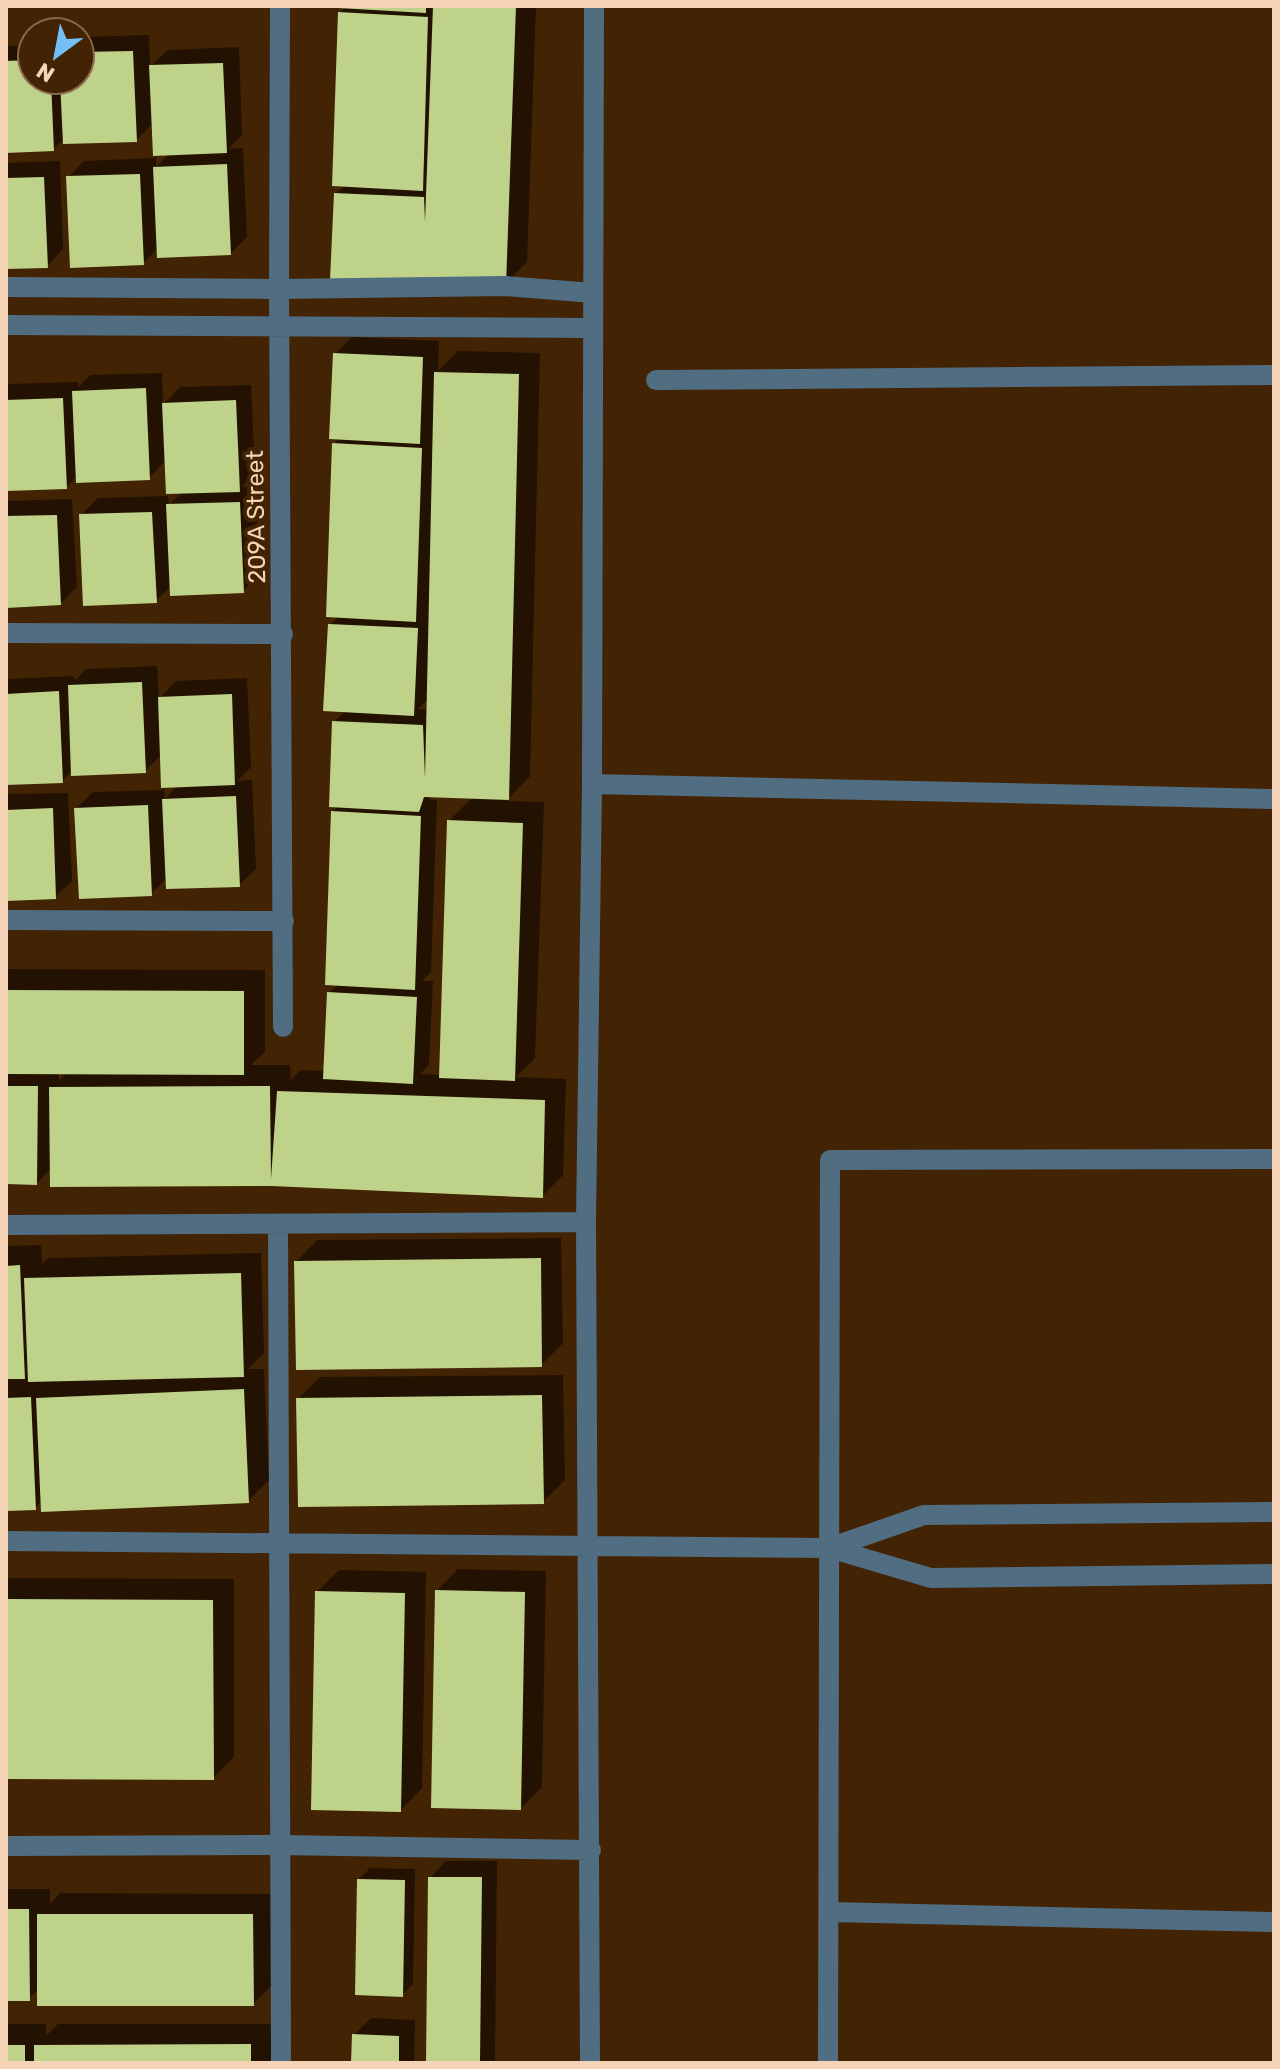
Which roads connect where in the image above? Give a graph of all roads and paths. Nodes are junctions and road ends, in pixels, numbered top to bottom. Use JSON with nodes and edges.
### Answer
{"nodes":[{"id":1,"x":280,"y":6,"type":"edge"},
{"id":2,"x":594,"y":6,"type":"edge"},
{"id":3,"x":6,"y":287,"type":"edge"},
{"id":4,"x":279,"y":289,"type":"junction"},
{"id":5,"x":593,"y":293,"type":"junction"},
{"id":6,"x":6,"y":325,"type":"edge"},
{"id":7,"x":279,"y":328,"type":"junction"},
{"id":8,"x":593,"y":328,"type":"junction"},
{"id":9,"x":1274,"y":375,"type":"edge"},
{"id":10,"x":656,"y":380,"type":"dead end"},
{"id":11,"x":6,"y":633,"type":"edge"},
{"id":12,"x":283,"y":634,"type":"junction"},
{"id":13,"x":592,"y":784,"type":"junction"},
{"id":14,"x":1274,"y":799,"type":"edge"},
{"id":15,"x":6,"y":920,"type":"edge"},
{"id":16,"x":284,"y":921,"type":"junction"},
{"id":17,"x":283,"y":1027,"type":"dead end"},
{"id":18,"x":1274,"y":1159,"type":"edge"},
{"id":19,"x":586,"y":1222,"type":"junction"},
{"id":20,"x":278,"y":1224,"type":"junction"},
{"id":21,"x":6,"y":1225,"type":"edge"},
{"id":22,"x":1274,"y":1512,"type":"edge"},
{"id":23,"x":6,"y":1541,"type":"edge"},
{"id":24,"x":279,"y":1543,"type":"junction"},
{"id":25,"x":586,"y":1545,"type":"junction"},
{"id":26,"x":829,"y":1548,"type":"junction"},
{"id":27,"x":1274,"y":1574,"type":"edge"},
{"id":28,"x":280,"y":1845,"type":"junction"},
{"id":29,"x":6,"y":1846,"type":"edge"},
{"id":30,"x":591,"y":1850,"type":"junction"},
{"id":31,"x":829,"y":1912,"type":"junction"},
{"id":32,"x":1274,"y":1922,"type":"edge"},
{"id":33,"x":281,"y":2063,"type":"edge"},
{"id":34,"x":590,"y":2063,"type":"edge"},
{"id":35,"x":828,"y":2063,"type":"edge"}],
"edges":[{"from":1,"to":4,"type":"street","name":"209A Street"},
{"from":2,"to":5,"type":"street"},
{"from":3,"to":4,"type":"street"},
{"from":4,"to":5,"type":"street"},
{"from":4,"to":7,"type":"street","name":"209A Street"},
{"from":5,"to":8,"type":"street"},
{"from":6,"to":7,"type":"street"},
{"from":7,"to":8,"type":"street"},
{"from":7,"to":12,"type":"street","name":"209A Street"},
{"from":8,"to":13,"type":"street"},
{"from":9,"to":10,"type":"street"},
{"from":11,"to":12,"type":"street"},
{"from":12,"to":16,"type":"street","name":"209A Street"},
{"from":13,"to":14,"type":"street"},
{"from":13,"to":19,"type":"street"},
{"from":15,"to":16,"type":"street"},
{"from":16,"to":17,"type":"street","name":"209A Street"},
{"from":18,"to":26,"type":"street"},
{"from":19,"to":20,"type":"street"},
{"from":19,"to":25,"type":"street"},
{"from":20,"to":21,"type":"street"},
{"from":20,"to":24,"type":"street"},
{"from":22,"to":26,"type":"street"},
{"from":23,"to":24,"type":"street"},
{"from":24,"to":25,"type":"street"},
{"from":24,"to":28,"type":"street"},
{"from":25,"to":26,"type":"street"},
{"from":25,"to":30,"type":"street"},
{"from":26,"to":27,"type":"street"},
{"from":26,"to":31,"type":"street"},
{"from":28,"to":29,"type":"street"},
{"from":28,"to":30,"type":"street"},
{"from":28,"to":33,"type":"street"},
{"from":30,"to":34,"type":"street"},
{"from":31,"to":32,"type":"street"},
{"from":31,"to":35,"type":"street"}]}
